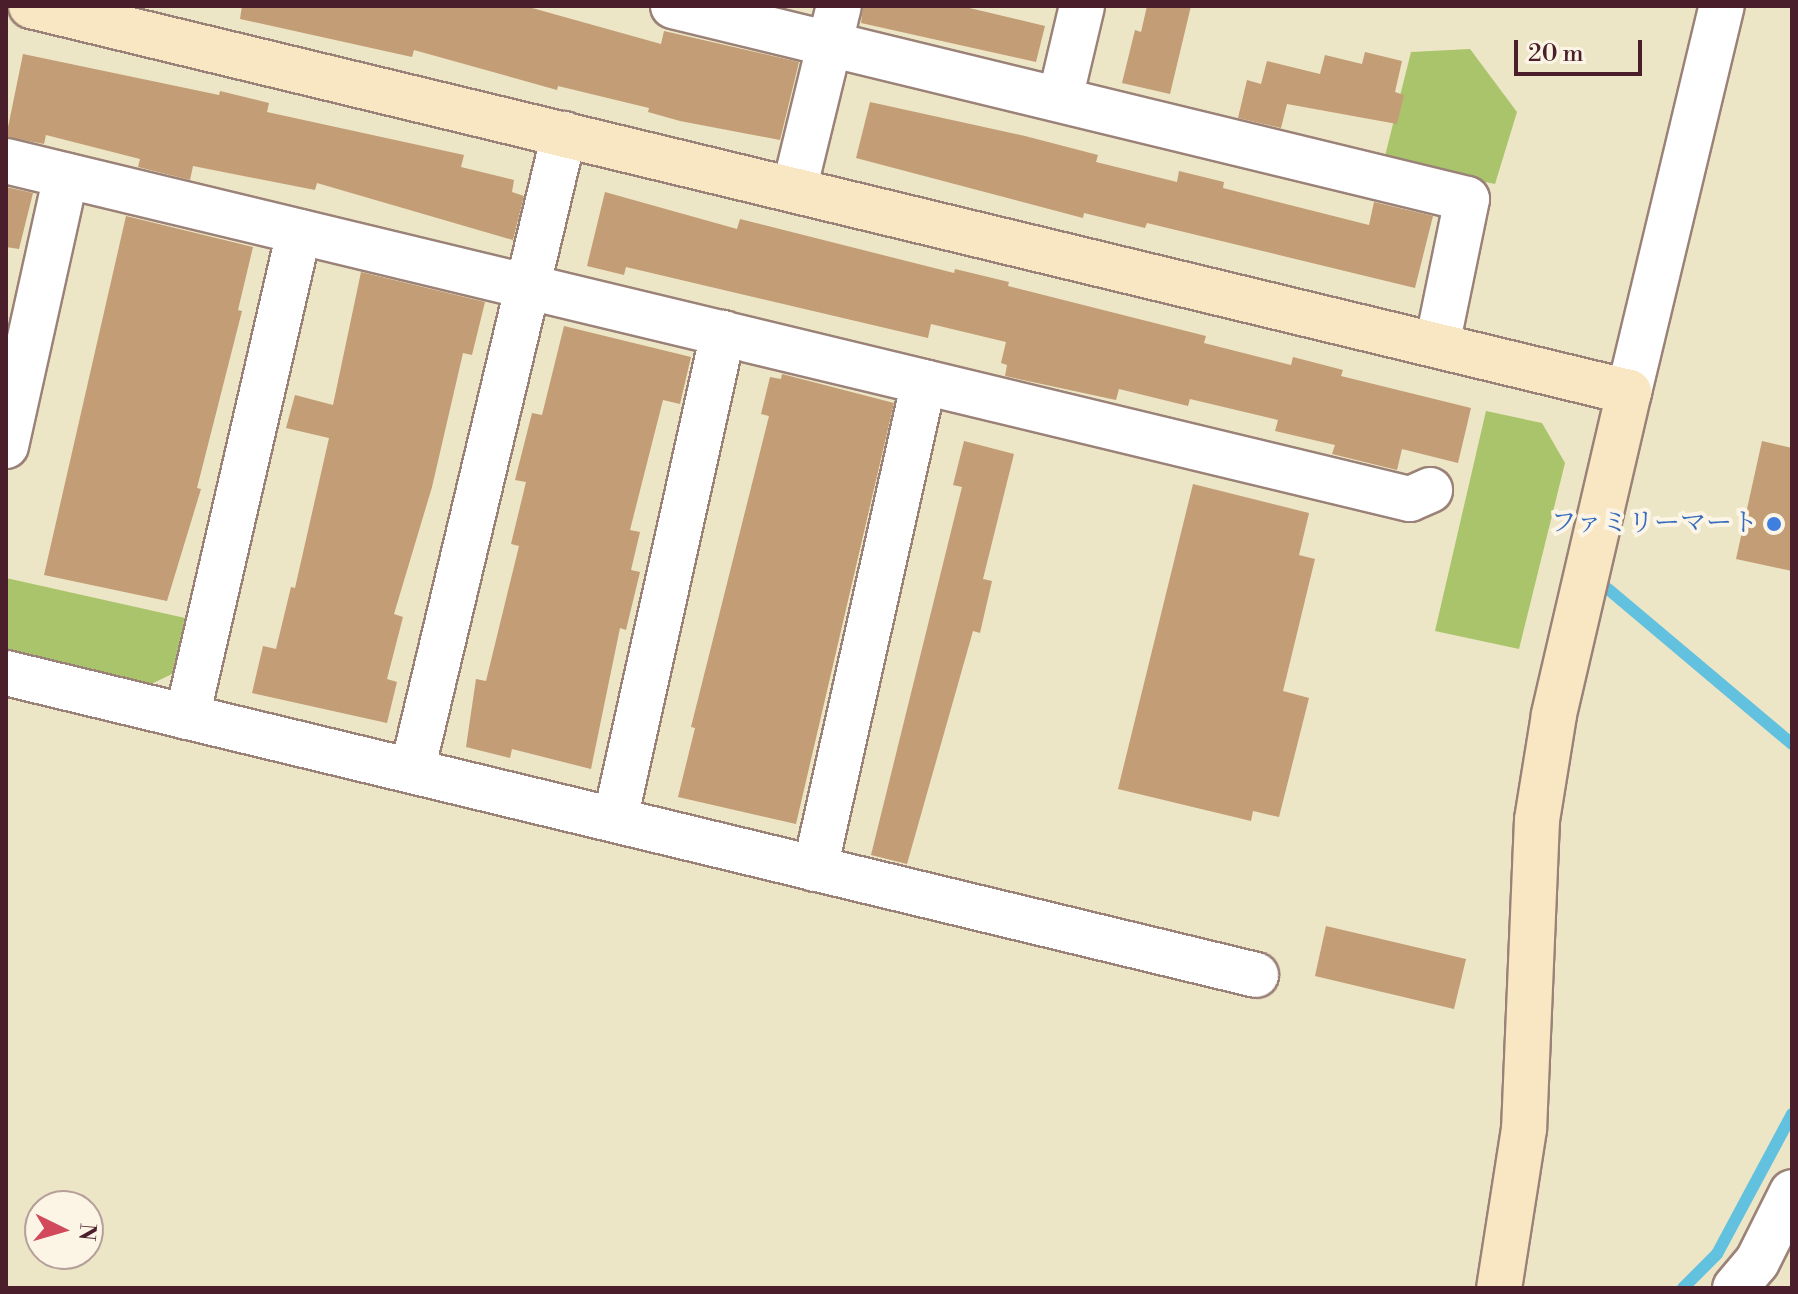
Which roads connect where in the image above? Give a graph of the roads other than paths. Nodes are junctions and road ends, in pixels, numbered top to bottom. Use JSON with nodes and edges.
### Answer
{"nodes":[{"id":1,"x":31,"y":6,"type":"edge"},
{"id":2,"x":673,"y":6,"type":"edge"},
{"id":3,"x":1082,"y":6,"type":"edge"},
{"id":4,"x":1722,"y":6,"type":"edge"},
{"id":5,"x":834,"y":25,"type":"edge"},
{"id":6,"x":1060,"y":99,"type":"junction"},
{"id":7,"x":564,"y":134,"type":"junction"},
{"id":8,"x":6,"y":161,"type":"edge"},
{"id":9,"x":66,"y":176,"type":"junction"},
{"id":10,"x":794,"y":190,"type":"junction"},
{"id":11,"x":299,"y":232,"type":"junction"},
{"id":12,"x":526,"y":286,"type":"junction"},
{"id":13,"x":723,"y":333,"type":"junction"},
{"id":14,"x":1437,"y":345,"type":"junction"},
{"id":15,"x":924,"y":382,"type":"junction"},
{"id":16,"x":1629,"y":392,"type":"junction"},
{"id":17,"x":6,"y":446,"type":"edge"},
{"id":18,"x":1430,"y":490,"type":"dead end"},
{"id":19,"x":6,"y":673,"type":"edge"},
{"id":20,"x":187,"y":717,"type":"junction"},
{"id":21,"x":412,"y":771,"type":"junction"},
{"id":22,"x":615,"y":820,"type":"junction"},
{"id":23,"x":815,"y":869,"type":"junction"},
{"id":24,"x":1256,"y":975,"type":"dead end"},
{"id":25,"x":1792,"y":1192,"type":"edge"},
{"id":26,"x":1499,"y":1288,"type":"edge"},
{"id":27,"x":1735,"y":1288,"type":"edge"}],
"edges":[{"from":1,"to":7,"type":"street"},
{"from":2,"to":5,"type":"street"},
{"from":3,"to":6,"type":"street"},
{"from":4,"to":16,"type":"street"},
{"from":5,"to":6,"type":"street"},
{"from":5,"to":10,"type":"street"},
{"from":6,"to":14,"type":"street"},
{"from":7,"to":10,"type":"street"},
{"from":7,"to":12,"type":"street"},
{"from":8,"to":9,"type":"street"},
{"from":9,"to":11,"type":"street"},
{"from":9,"to":17,"type":"street"},
{"from":10,"to":14,"type":"street"},
{"from":11,"to":12,"type":"street"},
{"from":11,"to":20,"type":"street"},
{"from":12,"to":13,"type":"street"},
{"from":12,"to":21,"type":"street"},
{"from":13,"to":15,"type":"street"},
{"from":13,"to":22,"type":"street"},
{"from":14,"to":16,"type":"street"},
{"from":15,"to":18,"type":"street"},
{"from":15,"to":23,"type":"street"},
{"from":16,"to":26,"type":"street"},
{"from":19,"to":20,"type":"street"},
{"from":20,"to":21,"type":"street"},
{"from":21,"to":22,"type":"street"},
{"from":22,"to":23,"type":"street"},
{"from":23,"to":24,"type":"street"},
{"from":25,"to":27,"type":"street"}]}
